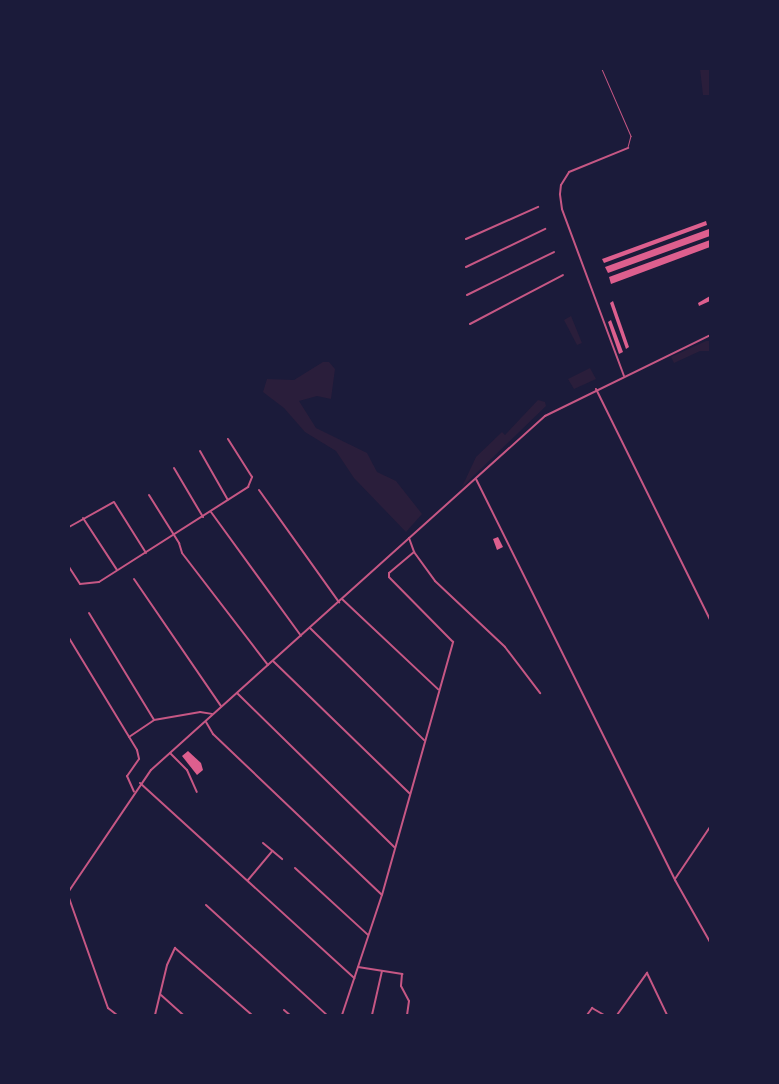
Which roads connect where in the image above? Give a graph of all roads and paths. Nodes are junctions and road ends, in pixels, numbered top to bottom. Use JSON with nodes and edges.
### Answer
{"nodes":[{"id":1,"x":602,"y":69,"type":"edge"},
{"id":2,"x":628,"y":148,"type":"joint"},
{"id":3,"x":538,"y":206,"type":"dead end"},
{"id":4,"x":545,"y":229,"type":"dead end"},
{"id":5,"x":466,"y":239,"type":"dead end"},
{"id":6,"x":554,"y":252,"type":"dead end"},
{"id":7,"x":466,"y":267,"type":"dead end"},
{"id":8,"x":563,"y":275,"type":"dead end"},
{"id":9,"x":467,"y":295,"type":"dead end"},
{"id":10,"x":470,"y":324,"type":"dead end"},
{"id":11,"x":709,"y":336,"type":"edge"},
{"id":12,"x":624,"y":376,"type":"junction"},
{"id":13,"x":596,"y":389,"type":"junction"},
{"id":14,"x":228,"y":439,"type":"dead end"},
{"id":15,"x":200,"y":451,"type":"dead end"},
{"id":16,"x":174,"y":468,"type":"dead end"},
{"id":17,"x":476,"y":479,"type":"junction"},
{"id":18,"x":259,"y":490,"type":"dead end"},
{"id":19,"x":149,"y":495,"type":"dead end"},
{"id":20,"x":228,"y":500,"type":"junction"},
{"id":21,"x":210,"y":512,"type":"junction"},
{"id":22,"x":203,"y":517,"type":"junction"},
{"id":23,"x":83,"y":518,"type":"junction"},
{"id":24,"x":69,"y":526,"type":"edge"},
{"id":25,"x":173,"y":536,"type":"junction"},
{"id":26,"x":409,"y":538,"type":"junction"},
{"id":27,"x":414,"y":552,"type":"junction"},
{"id":28,"x":146,"y":553,"type":"junction"},
{"id":29,"x":69,"y":567,"type":"edge"},
{"id":30,"x":117,"y":571,"type":"junction"},
{"id":31,"x":134,"y":579,"type":"dead end"},
{"id":32,"x":342,"y":599,"type":"junction"},
{"id":33,"x":339,"y":602,"type":"junction"},
{"id":34,"x":89,"y":613,"type":"dead end"},
{"id":35,"x":710,"y":620,"type":"edge"},
{"id":36,"x":310,"y":628,"type":"junction"},
{"id":37,"x":301,"y":636,"type":"junction"},
{"id":38,"x":69,"y":638,"type":"edge"},
{"id":39,"x":273,"y":660,"type":"junction"},
{"id":40,"x":268,"y":665,"type":"junction"},
{"id":41,"x":438,"y":688,"type":"junction"},
{"id":42,"x":236,"y":693,"type":"junction"},
{"id":43,"x":540,"y":693,"type":"dead end"},
{"id":44,"x":221,"y":706,"type":"junction"},
{"id":45,"x":212,"y":714,"type":"junction"},
{"id":46,"x":154,"y":720,"type":"junction"},
{"id":47,"x":205,"y":721,"type":"junction"},
{"id":48,"x":129,"y":737,"type":"junction"},
{"id":49,"x":424,"y":740,"type":"junction"},
{"id":50,"x":170,"y":753,"type":"junction"},
{"id":51,"x":140,"y":783,"type":"junction"},
{"id":52,"x":134,"y":792,"type":"junction"},
{"id":53,"x":197,"y":792,"type":"dead end"},
{"id":54,"x":409,"y":793,"type":"junction"},
{"id":55,"x":710,"y":827,"type":"edge"},
{"id":56,"x":263,"y":843,"type":"dead end"},
{"id":57,"x":394,"y":847,"type":"junction"},
{"id":58,"x":272,"y":850,"type":"junction"},
{"id":59,"x":282,"y":859,"type":"dead end"},
{"id":60,"x":295,"y":868,"type":"dead end"},
{"id":61,"x":248,"y":880,"type":"junction"},
{"id":62,"x":675,"y":880,"type":"junction"},
{"id":63,"x":69,"y":891,"type":"edge"},
{"id":64,"x":382,"y":895,"type":"junction"},
{"id":65,"x":69,"y":898,"type":"edge"},
{"id":66,"x":206,"y":905,"type":"dead end"},
{"id":67,"x":368,"y":935,"type":"junction"},
{"id":68,"x":710,"y":942,"type":"edge"},
{"id":69,"x":358,"y":966,"type":"junction"},
{"id":70,"x":382,"y":970,"type":"junction"},
{"id":71,"x":354,"y":978,"type":"junction"},
{"id":72,"x":161,"y":995,"type":"junction"},
{"id":73,"x":284,"y":1010,"type":"dead end"},
{"id":74,"x":407,"y":1014,"type":"edge"},
{"id":75,"x":117,"y":1015,"type":"edge"},
{"id":76,"x":155,"y":1015,"type":"edge"},
{"id":77,"x":183,"y":1015,"type":"edge"},
{"id":78,"x":252,"y":1015,"type":"edge"},
{"id":79,"x":290,"y":1015,"type":"edge"},
{"id":80,"x":327,"y":1015,"type":"edge"},
{"id":81,"x":342,"y":1015,"type":"edge"},
{"id":82,"x":372,"y":1015,"type":"edge"},
{"id":83,"x":587,"y":1015,"type":"edge"},
{"id":84,"x":604,"y":1015,"type":"edge"},
{"id":85,"x":617,"y":1015,"type":"edge"},
{"id":86,"x":667,"y":1015,"type":"edge"}],
"edges":[{"from":1,"to":2,"type":"lane"},
{"from":2,"to":12,"type":"street"},
{"from":3,"to":5,"type":"street"},
{"from":4,"to":7,"type":"street"},
{"from":6,"to":9,"type":"street"},
{"from":8,"to":10,"type":"street"},
{"from":11,"to":12,"type":"street"},
{"from":12,"to":13,"type":"street"},
{"from":13,"to":17,"type":"street"},
{"from":13,"to":35,"type":"street"},
{"from":14,"to":20,"type":"street"},
{"from":15,"to":20,"type":"street"},
{"from":16,"to":22,"type":"street"},
{"from":17,"to":26,"type":"street"},
{"from":17,"to":62,"type":"street"},
{"from":18,"to":33,"type":"street"},
{"from":19,"to":25,"type":"street"},
{"from":20,"to":21,"type":"street"},
{"from":21,"to":22,"type":"street"},
{"from":21,"to":37,"type":"street"},
{"from":22,"to":25,"type":"street"},
{"from":23,"to":24,"type":"street"},
{"from":23,"to":28,"type":"street"},
{"from":23,"to":30,"type":"street"},
{"from":25,"to":28,"type":"street"},
{"from":25,"to":40,"type":"street"},
{"from":26,"to":27,"type":"street"},
{"from":26,"to":32,"type":"street"},
{"from":27,"to":41,"type":"street"},
{"from":27,"to":43,"type":"street"},
{"from":28,"to":30,"type":"street"},
{"from":29,"to":30,"type":"street"},
{"from":31,"to":44,"type":"street"},
{"from":32,"to":33,"type":"street"},
{"from":32,"to":41,"type":"street"},
{"from":33,"to":36,"type":"street"},
{"from":34,"to":46,"type":"street"},
{"from":36,"to":37,"type":"street"},
{"from":36,"to":49,"type":"street"},
{"from":37,"to":39,"type":"street"},
{"from":38,"to":48,"type":"street"},
{"from":39,"to":40,"type":"street"},
{"from":39,"to":54,"type":"street"},
{"from":40,"to":42,"type":"street"},
{"from":41,"to":49,"type":"street"},
{"from":42,"to":44,"type":"street"},
{"from":42,"to":57,"type":"street"},
{"from":44,"to":45,"type":"street"},
{"from":45,"to":46,"type":"street"},
{"from":45,"to":47,"type":"street"},
{"from":46,"to":48,"type":"street"},
{"from":47,"to":50,"type":"street"},
{"from":47,"to":64,"type":"street"},
{"from":48,"to":52,"type":"street"},
{"from":49,"to":54,"type":"street"},
{"from":50,"to":51,"type":"street"},
{"from":50,"to":53,"type":"street"},
{"from":51,"to":52,"type":"street"},
{"from":51,"to":61,"type":"street"},
{"from":52,"to":63,"type":"street"},
{"from":54,"to":57,"type":"street"},
{"from":55,"to":62,"type":"street"},
{"from":56,"to":58,"type":"street"},
{"from":57,"to":64,"type":"street"},
{"from":58,"to":59,"type":"street"},
{"from":58,"to":61,"type":"street"},
{"from":60,"to":67,"type":"street"},
{"from":61,"to":71,"type":"street"},
{"from":62,"to":68,"type":"street"},
{"from":64,"to":67,"type":"street"},
{"from":65,"to":75,"type":"street"},
{"from":66,"to":80,"type":"street"},
{"from":67,"to":69,"type":"street"},
{"from":69,"to":70,"type":"street"},
{"from":69,"to":71,"type":"street"},
{"from":70,"to":74,"type":"street"},
{"from":70,"to":82,"type":"street"},
{"from":71,"to":81,"type":"street"},
{"from":72,"to":76,"type":"street"},
{"from":72,"to":77,"type":"street"},
{"from":72,"to":78,"type":"street"},
{"from":73,"to":79,"type":"street"},
{"from":83,"to":84,"type":"street"},
{"from":85,"to":86,"type":"street"}]}
